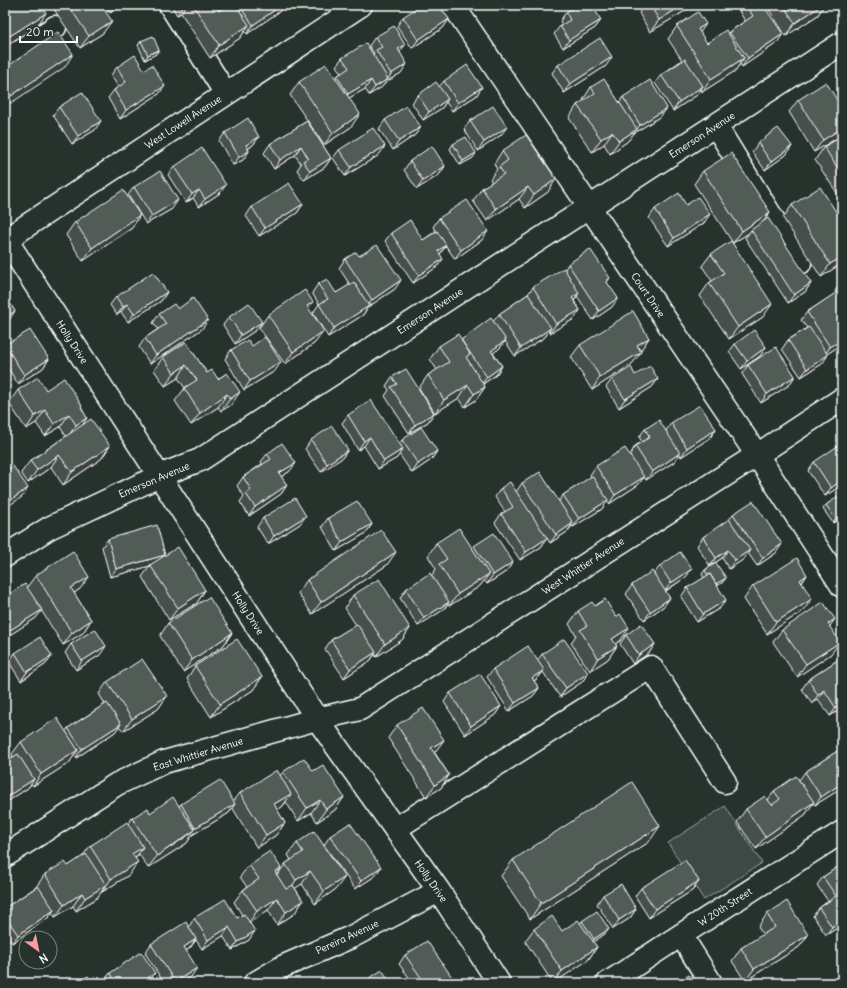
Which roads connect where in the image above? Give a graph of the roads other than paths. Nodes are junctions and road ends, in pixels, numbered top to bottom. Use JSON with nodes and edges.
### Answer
{"nodes":[{"id":1,"x":170,"y":5,"type":"edge"},
{"id":2,"x":361,"y":5,"type":"edge"},
{"id":3,"x":453,"y":5,"type":"edge"},
{"id":4,"x":55,"y":27,"type":"dead end"},
{"id":5,"x":842,"y":43,"type":"edge"},
{"id":6,"x":5,"y":61,"type":"edge"},
{"id":7,"x":226,"y":94,"type":"junction"},
{"id":8,"x":716,"y":126,"type":"junction"},
{"id":9,"x":589,"y":208,"type":"junction"},
{"id":10,"x":5,"y":239,"type":"edge"},
{"id":11,"x":800,"y":263,"type":"edge"},
{"id":12,"x":842,"y":399,"type":"edge"},
{"id":13,"x":757,"y":455,"type":"junction"},
{"id":14,"x":159,"y":476,"type":"junction"},
{"id":15,"x":5,"y":556,"type":"edge"},
{"id":16,"x":842,"y":586,"type":"edge"},
{"id":17,"x":317,"y":719,"type":"junction"},
{"id":18,"x":725,"y":782,"type":"dead end"},
{"id":19,"x":395,"y":829,"type":"junction"},
{"id":20,"x":842,"y":832,"type":"edge"},
{"id":21,"x":5,"y":856,"type":"edge"},
{"id":22,"x":439,"y":891,"type":"junction"},
{"id":23,"x":681,"y":934,"type":"junction"},
{"id":24,"x":255,"y":983,"type":"edge"},
{"id":25,"x":499,"y":983,"type":"edge"},
{"id":26,"x":608,"y":983,"type":"edge"},
{"id":27,"x":711,"y":983,"type":"edge"}],
"edges":[{"from":1,"to":7,"type":"street"},
{"from":2,"to":7,"type":"street","name":"West Lowell Avenue"},
{"from":3,"to":9,"type":"street","name":"Court Drive"},
{"from":4,"to":6,"type":"street"},
{"from":5,"to":8,"type":"street","name":"Emerson Avenue"},
{"from":7,"to":10,"type":"street","name":"West Lowell Avenue"},
{"from":8,"to":9,"type":"street","name":"Emerson Avenue"},
{"from":8,"to":11,"type":"street"},
{"from":9,"to":13,"type":"street","name":"Court Drive"},
{"from":9,"to":14,"type":"street","name":"Emerson Avenue"},
{"from":10,"to":14,"type":"street","name":"Holly Drive"},
{"from":12,"to":13,"type":"street","name":"West Whittier Avenue"},
{"from":13,"to":16,"type":"street","name":"Court Drive"},
{"from":13,"to":17,"type":"street","name":"West Whittier Avenue"},
{"from":14,"to":15,"type":"street","name":"Emerson Avenue"},
{"from":14,"to":17,"type":"street","name":"Holly Drive"},
{"from":17,"to":19,"type":"street","name":"Holly Drive"},
{"from":17,"to":21,"type":"street","name":"East Whittier Avenue"},
{"from":18,"to":19,"type":"street"},
{"from":19,"to":22,"type":"street","name":"Holly Drive"},
{"from":20,"to":23,"type":"street","name":"W 20th Street"},
{"from":22,"to":24,"type":"street","name":"Pereira Avenue"},
{"from":22,"to":25,"type":"street","name":"Holly Drive"},
{"from":23,"to":26,"type":"street","name":"W 20th Street"},
{"from":23,"to":27,"type":"street"}]}
